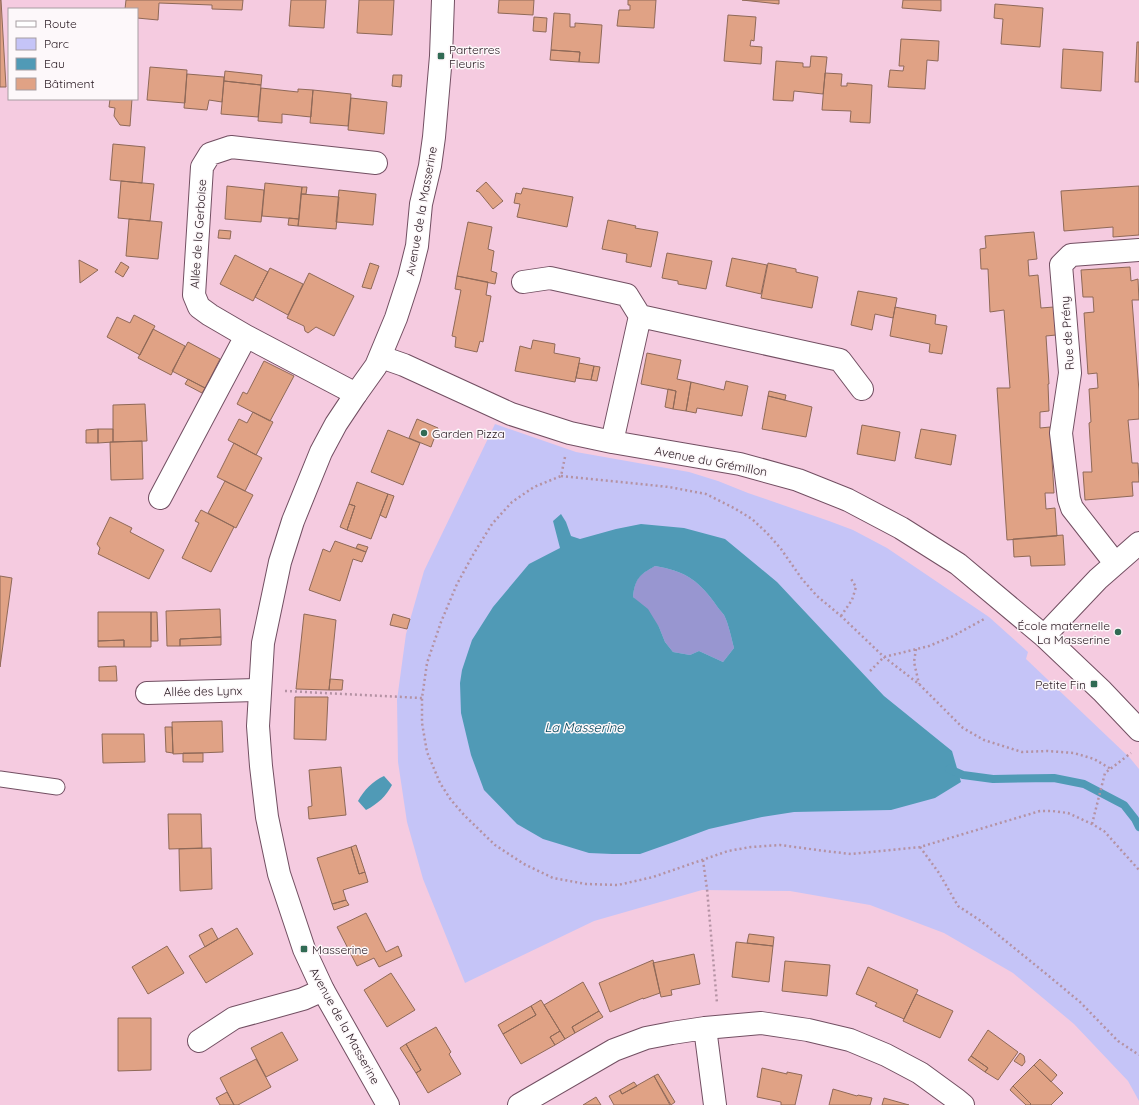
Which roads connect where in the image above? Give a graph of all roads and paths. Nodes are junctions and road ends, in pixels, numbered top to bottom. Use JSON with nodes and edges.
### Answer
{"nodes":[{"id":1,"x":443,"y":0,"type":"edge"},
{"id":2,"x":376,"y":163,"type":"dead end"},
{"id":3,"x":1139,"y":250,"type":"edge"},
{"id":4,"x":524,"y":282,"type":"dead end"},
{"id":5,"x":640,"y":316,"type":"junction"},
{"id":6,"x":246,"y":336,"type":"junction"},
{"id":7,"x":381,"y":357,"type":"junction"},
{"id":8,"x":862,"y":389,"type":"dead end"},
{"id":9,"x":356,"y":394,"type":"junction"},
{"id":10,"x":570,"y":433,"type":"junction"},
{"id":11,"x":612,"y":442,"type":"junction"},
{"id":12,"x":561,"y":476,"type":"junction"},
{"id":13,"x":160,"y":498,"type":"dead end"},
{"id":14,"x":1139,"y":544,"type":"edge"},
{"id":15,"x":1115,"y":563,"type":"junction"},
{"id":16,"x":850,"y":577,"type":"dead end"},
{"id":17,"x":1009,"y":606,"type":"junction"},
{"id":18,"x":840,"y":616,"type":"junction"},
{"id":19,"x":1044,"y":636,"type":"junction"},
{"id":20,"x":916,"y":649,"type":"junction"},
{"id":21,"x":884,"y":657,"type":"junction"},
{"id":22,"x":870,"y":671,"type":"dead end"},
{"id":23,"x":919,"y":684,"type":"junction"},
{"id":24,"x":260,"y":690,"type":"junction"},
{"id":25,"x":147,"y":692,"type":"dead end"},
{"id":26,"x":422,"y":698,"type":"junction"},
{"id":27,"x":1139,"y":730,"type":"edge"},
{"id":28,"x":1129,"y":754,"type":"dead end"},
{"id":29,"x":1111,"y":769,"type":"junction"},
{"id":30,"x":0,"y":779,"type":"edge"},
{"id":31,"x":58,"y":787,"type":"dead end"},
{"id":32,"x":1092,"y":824,"type":"junction"},
{"id":33,"x":920,"y":847,"type":"junction"},
{"id":34,"x":703,"y":860,"type":"junction"},
{"id":35,"x":1139,"y":870,"type":"edge"},
{"id":36,"x":323,"y":990,"type":"junction"},
{"id":37,"x":712,"y":1028,"type":"junction"},
{"id":38,"x":199,"y":1041,"type":"dead end"},
{"id":39,"x":1139,"y":1055,"type":"edge"},
{"id":40,"x":388,"y":1105,"type":"edge"},
{"id":41,"x":519,"y":1105,"type":"edge"},
{"id":42,"x":715,"y":1105,"type":"edge"},
{"id":43,"x":963,"y":1105,"type":"edge"}],
"edges":[{"from":1,"to":7,"type":"street","name":"Avenue de la Masserine"},
{"from":2,"to":6,"type":"street","name":"Allée de la Gerboise"},
{"from":3,"to":15,"type":"street","name":"Rue de Prény"},
{"from":4,"to":5,"type":"street"},
{"from":5,"to":8,"type":"street"},
{"from":5,"to":11,"type":"street"},
{"from":6,"to":9,"type":"street","name":"Allée de la Gerboise"},
{"from":6,"to":13,"type":"street"},
{"from":7,"to":9,"type":"street","name":"Avenue de la Masserine"},
{"from":7,"to":10,"type":"street","name":"Avenue du Grémillon"},
{"from":9,"to":24,"type":"street","name":"Avenue de la Masserine"},
{"from":10,"to":11,"type":"street","name":"Avenue du Grémillon"},
{"from":10,"to":12,"type":"path"},
{"from":11,"to":17,"type":"street","name":"Avenue du Grémillon"},
{"from":12,"to":18,"type":"path"},
{"from":12,"to":26,"type":"path"},
{"from":14,"to":15,"type":"street"},
{"from":15,"to":19,"type":"street"},
{"from":16,"to":18,"type":"path"},
{"from":17,"to":19,"type":"street","name":"Avenue du Grémillon"},
{"from":17,"to":20,"type":"path"},
{"from":18,"to":21,"type":"path"},
{"from":19,"to":27,"type":"street","name":"Avenue du Grémillon"},
{"from":20,"to":21,"type":"path"},
{"from":20,"to":23,"type":"path"},
{"from":21,"to":22,"type":"path"},
{"from":21,"to":23,"type":"path"},
{"from":23,"to":29,"type":"path"},
{"from":24,"to":25,"type":"street","name":"Allée des Lynx"},
{"from":24,"to":26,"type":"path"},
{"from":24,"to":36,"type":"street","name":"Avenue de la Masserine"},
{"from":26,"to":34,"type":"path"},
{"from":28,"to":29,"type":"path"},
{"from":29,"to":32,"type":"path"},
{"from":30,"to":31,"type":"lane"},
{"from":32,"to":33,"type":"path"},
{"from":32,"to":35,"type":"path"},
{"from":33,"to":34,"type":"path"},
{"from":33,"to":39,"type":"path"},
{"from":34,"to":37,"type":"path"},
{"from":36,"to":38,"type":"street"},
{"from":36,"to":40,"type":"street","name":"Avenue de la Masserine"},
{"from":37,"to":41,"type":"street"},
{"from":37,"to":42,"type":"street"},
{"from":37,"to":43,"type":"street"}]}
